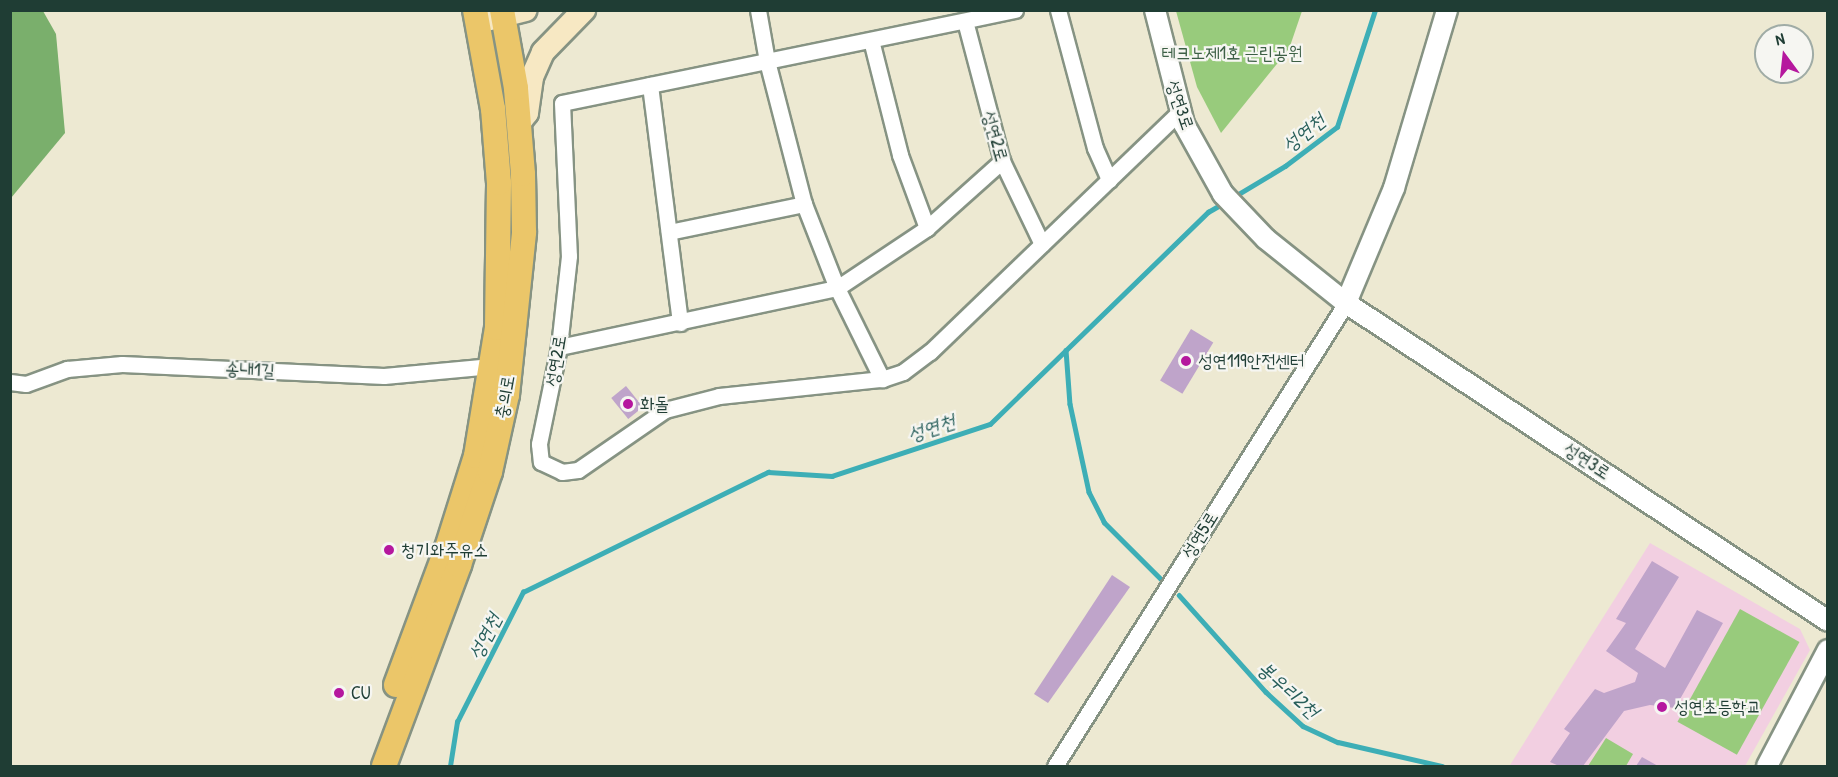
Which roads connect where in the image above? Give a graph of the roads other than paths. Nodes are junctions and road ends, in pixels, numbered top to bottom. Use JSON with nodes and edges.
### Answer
{"nodes":[{"id":1,"x":526,"y":10,"type":"edge"},
{"id":2,"x":584,"y":10,"type":"edge"},
{"id":3,"x":758,"y":10,"type":"edge"},
{"id":4,"x":1015,"y":10,"type":"edge"},
{"id":5,"x":1058,"y":10,"type":"edge"},
{"id":6,"x":1155,"y":10,"type":"edge"},
{"id":7,"x":1447,"y":10,"type":"edge"},
{"id":8,"x":502,"y":13,"type":"edge"},
{"id":9,"x":477,"y":16,"type":"edge"},
{"id":10,"x":965,"y":21,"type":"junction"},
{"id":11,"x":871,"y":40,"type":"junction"},
{"id":12,"x":767,"y":61,"type":"junction"},
{"id":13,"x":650,"y":85,"type":"junction"},
{"id":14,"x":516,"y":88,"type":"junction"},
{"id":15,"x":490,"y":92,"type":"junction"},
{"id":16,"x":1179,"y":112,"type":"junction"},
{"id":17,"x":520,"y":122,"type":"junction"},
{"id":18,"x":1002,"y":161,"type":"junction"},
{"id":19,"x":1109,"y":180,"type":"junction"},
{"id":20,"x":804,"y":204,"type":"junction"},
{"id":21,"x":927,"y":228,"type":"junction"},
{"id":22,"x":669,"y":232,"type":"junction"},
{"id":23,"x":1042,"y":244,"type":"junction"},
{"id":24,"x":837,"y":288,"type":"junction"},
{"id":25,"x":1346,"y":303,"type":"junction"},
{"id":26,"x":680,"y":323,"type":"junction"},
{"id":27,"x":559,"y":347,"type":"junction"},
{"id":28,"x":492,"y":366,"type":"junction"},
{"id":29,"x":882,"y":379,"type":"junction"},
{"id":30,"x":10,"y":382,"type":"edge"},
{"id":31,"x":1827,"y":621,"type":"edge"},
{"id":32,"x":1827,"y":650,"type":"edge"},
{"id":33,"x":367,"y":766,"type":"edge"},
{"id":34,"x":384,"y":766,"type":"edge"},
{"id":35,"x":1055,"y":766,"type":"edge"},
{"id":36,"x":1767,"y":766,"type":"edge"}],
"edges":[{"from":1,"to":8,"type":"main road"},
{"from":2,"to":17,"type":"main road"},
{"from":3,"to":12,"type":"street"},
{"from":4,"to":10,"type":"street","name":"성연2로"},
{"from":5,"to":19,"type":"street"},
{"from":6,"to":16,"type":"street","name":"성연3로"},
{"from":7,"to":25,"type":"street"},
{"from":8,"to":9,"type":"main road"},
{"from":8,"to":14,"type":"main road","name":"충의로"},
{"from":9,"to":15,"type":"main road","name":"충의로"},
{"from":10,"to":11,"type":"street","name":"성연2로"},
{"from":10,"to":18,"type":"street","name":"성연2로"},
{"from":11,"to":12,"type":"street","name":"성연2로"},
{"from":11,"to":21,"type":"street"},
{"from":12,"to":13,"type":"street","name":"성연2로"},
{"from":12,"to":20,"type":"street"},
{"from":13,"to":22,"type":"street"},
{"from":13,"to":27,"type":"street","name":"성연2로"},
{"from":14,"to":15,"type":"main road"},
{"from":14,"to":17,"type":"main road","name":"충의로"},
{"from":15,"to":28,"type":"main road","name":"충의로"},
{"from":16,"to":19,"type":"street","name":"성연2로"},
{"from":16,"to":25,"type":"street","name":"성연3로"},
{"from":17,"to":34,"type":"main road","name":"충의로"},
{"from":18,"to":21,"type":"street"},
{"from":18,"to":23,"type":"street","name":"성연2로"},
{"from":19,"to":23,"type":"street","name":"성연2로"},
{"from":20,"to":22,"type":"street"},
{"from":20,"to":24,"type":"street"},
{"from":21,"to":24,"type":"street"},
{"from":22,"to":26,"type":"street"},
{"from":23,"to":29,"type":"street","name":"성연2로"},
{"from":24,"to":26,"type":"street"},
{"from":24,"to":29,"type":"street"},
{"from":25,"to":31,"type":"street","name":"성연3로"},
{"from":25,"to":35,"type":"street","name":"성연5로"},
{"from":26,"to":27,"type":"street"},
{"from":27,"to":29,"type":"street","name":"성연2로"},
{"from":28,"to":30,"type":"street","name":"송내1길"},
{"from":28,"to":33,"type":"main road","name":"충의로"},
{"from":32,"to":36,"type":"street"}]}
